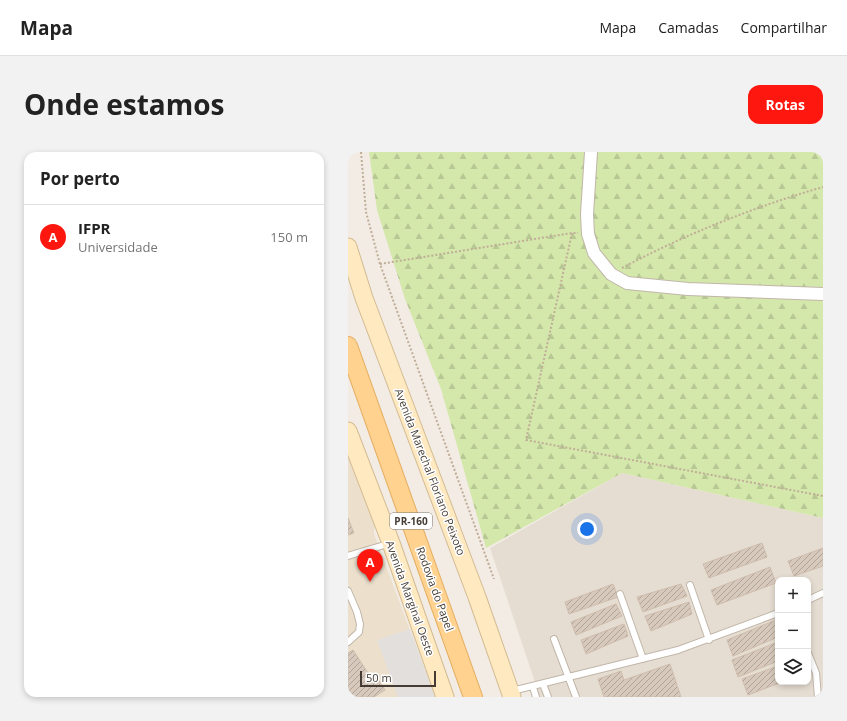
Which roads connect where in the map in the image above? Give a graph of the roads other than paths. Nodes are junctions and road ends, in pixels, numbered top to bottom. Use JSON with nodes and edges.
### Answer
{"nodes":[{"id":1,"x":591,"y":152,"type":"edge"},
{"id":2,"x":348,"y":247,"type":"edge"},
{"id":3,"x":823,"y":294,"type":"edge"},
{"id":4,"x":348,"y":346,"type":"edge"},
{"id":5,"x":348,"y":432,"type":"edge"},
{"id":6,"x":391,"y":543,"type":"junction"},
{"id":7,"x":348,"y":556,"type":"edge"},
{"id":8,"x":690,"y":585,"type":"dead end"},
{"id":9,"x":348,"y":591,"type":"edge"},
{"id":10,"x":620,"y":594,"type":"dead end"},
{"id":11,"x":823,"y":594,"type":"edge"},
{"id":12,"x":811,"y":599,"type":"edge"},
{"id":13,"x":775,"y":614,"type":"edge"},
{"id":14,"x":554,"y":639,"type":"dead end"},
{"id":15,"x":709,"y":640,"type":"junction"},
{"id":16,"x":348,"y":642,"type":"edge"},
{"id":17,"x":643,"y":659,"type":"junction"},
{"id":18,"x":811,"y":660,"type":"edge"},
{"id":19,"x":568,"y":677,"type":"junction"},
{"id":20,"x":543,"y":684,"type":"junction"},
{"id":21,"x":533,"y":686,"type":"junction"},
{"id":22,"x":511,"y":694,"type":"edge"},
{"id":23,"x":446,"y":697,"type":"edge"},
{"id":24,"x":473,"y":697,"type":"edge"},
{"id":25,"x":536,"y":697,"type":"edge"},
{"id":26,"x":548,"y":697,"type":"edge"},
{"id":27,"x":576,"y":697,"type":"edge"},
{"id":28,"x":818,"y":697,"type":"edge"}],
"edges":[{"from":1,"to":3,"type":"street"},
{"from":2,"to":22,"type":"main road","name":"Avenida Marechal Floriano Peixoto"},
{"from":4,"to":24,"type":"main road","name":"Rodovia do Papel","number":"PR-160"},
{"from":5,"to":6,"type":"main road","name":"Avenida Marginal Oeste"},
{"from":6,"to":7,"type":"lane"},
{"from":6,"to":23,"type":"main road","name":"Avenida Marginal Oeste"},
{"from":8,"to":15,"type":"lane"},
{"from":9,"to":16,"type":"lane"},
{"from":10,"to":17,"type":"lane"},
{"from":11,"to":12,"type":"lane"},
{"from":13,"to":15,"type":"lane"},
{"from":14,"to":19,"type":"lane"},
{"from":15,"to":17,"type":"lane"},
{"from":17,"to":19,"type":"lane"},
{"from":18,"to":28,"type":"lane"},
{"from":19,"to":20,"type":"lane"},
{"from":19,"to":27,"type":"lane"},
{"from":20,"to":21,"type":"lane"},
{"from":20,"to":26,"type":"lane"},
{"from":21,"to":22,"type":"lane"},
{"from":21,"to":25,"type":"lane"}]}
